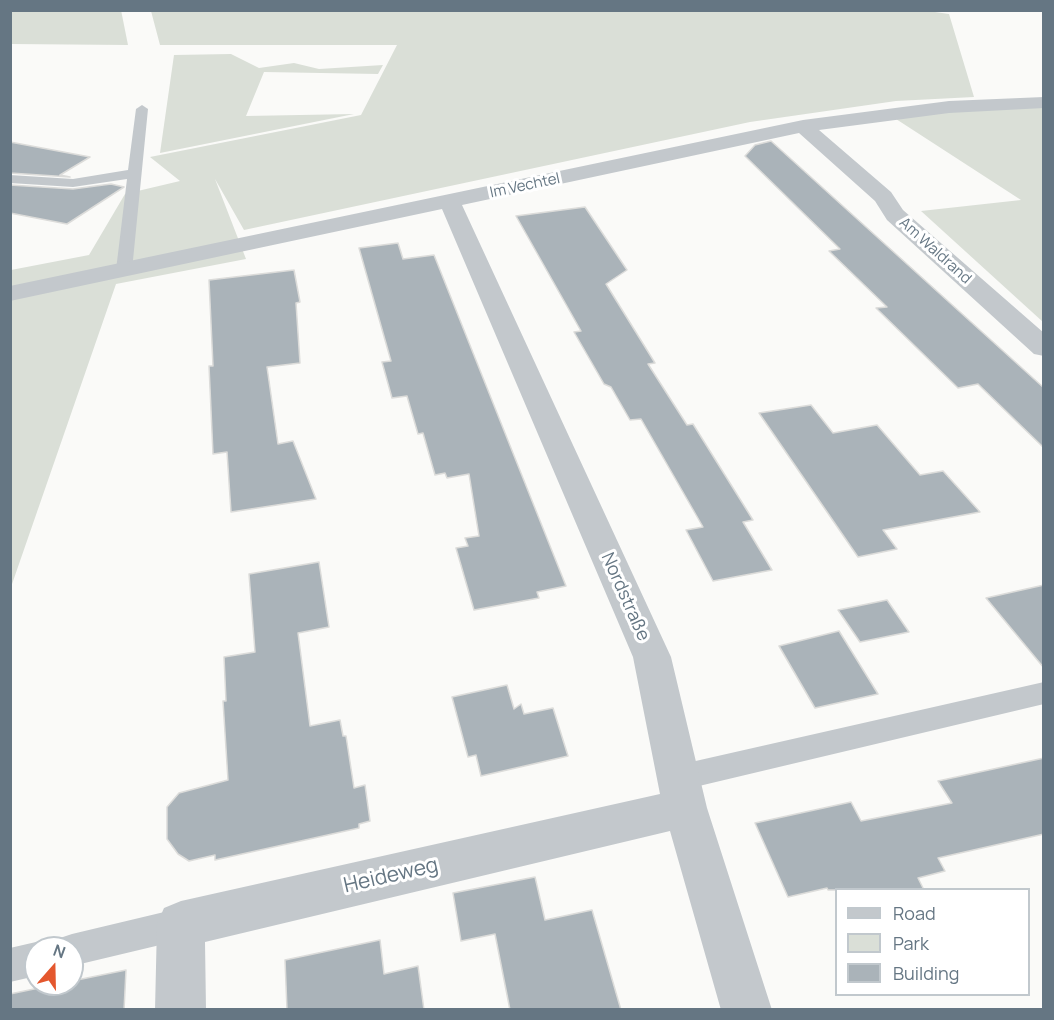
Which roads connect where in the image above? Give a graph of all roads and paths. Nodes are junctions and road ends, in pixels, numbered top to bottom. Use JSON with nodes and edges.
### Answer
{"nodes":[{"id":1,"x":1044,"y":102,"type":"edge"},
{"id":2,"x":142,"y":109,"type":"dead end"},
{"id":3,"x":804,"y":126,"type":"junction"},
{"id":4,"x":135,"y":173,"type":"junction"},
{"id":5,"x":10,"y":179,"type":"edge"},
{"id":6,"x":450,"y":202,"type":"junction"},
{"id":7,"x":124,"y":270,"type":"junction"},
{"id":8,"x":10,"y":294,"type":"edge"},
{"id":9,"x":1044,"y":348,"type":"edge"},
{"id":10,"x":1044,"y":693,"type":"edge"},
{"id":11,"x":682,"y":793,"type":"junction"},
{"id":12,"x":181,"y":924,"type":"junction"},
{"id":13,"x":84,"y":947,"type":"edge"},
{"id":14,"x":180,"y":1010,"type":"edge"},
{"id":15,"x":747,"y":1010,"type":"edge"}],
"edges":[{"from":1,"to":3,"type":"street","name":"Im Vechtel"},
{"from":2,"to":4,"type":"lane"},
{"from":3,"to":6,"type":"street","name":"Im Vechtel"},
{"from":3,"to":9,"type":"street","name":"Am Waldrand"},
{"from":4,"to":5,"type":"lane"},
{"from":4,"to":7,"type":"lane"},
{"from":6,"to":7,"type":"street","name":"Im Vechtel"},
{"from":6,"to":11,"type":"street","name":"Nordstraße"},
{"from":7,"to":8,"type":"street","name":"Im Vechtel"},
{"from":10,"to":11,"type":"lane"},
{"from":11,"to":12,"type":"street","name":"Heideweg"},
{"from":11,"to":15,"type":"street","name":"Nordstraße"},
{"from":12,"to":13,"type":"lane"},
{"from":12,"to":14,"type":"street"}]}
